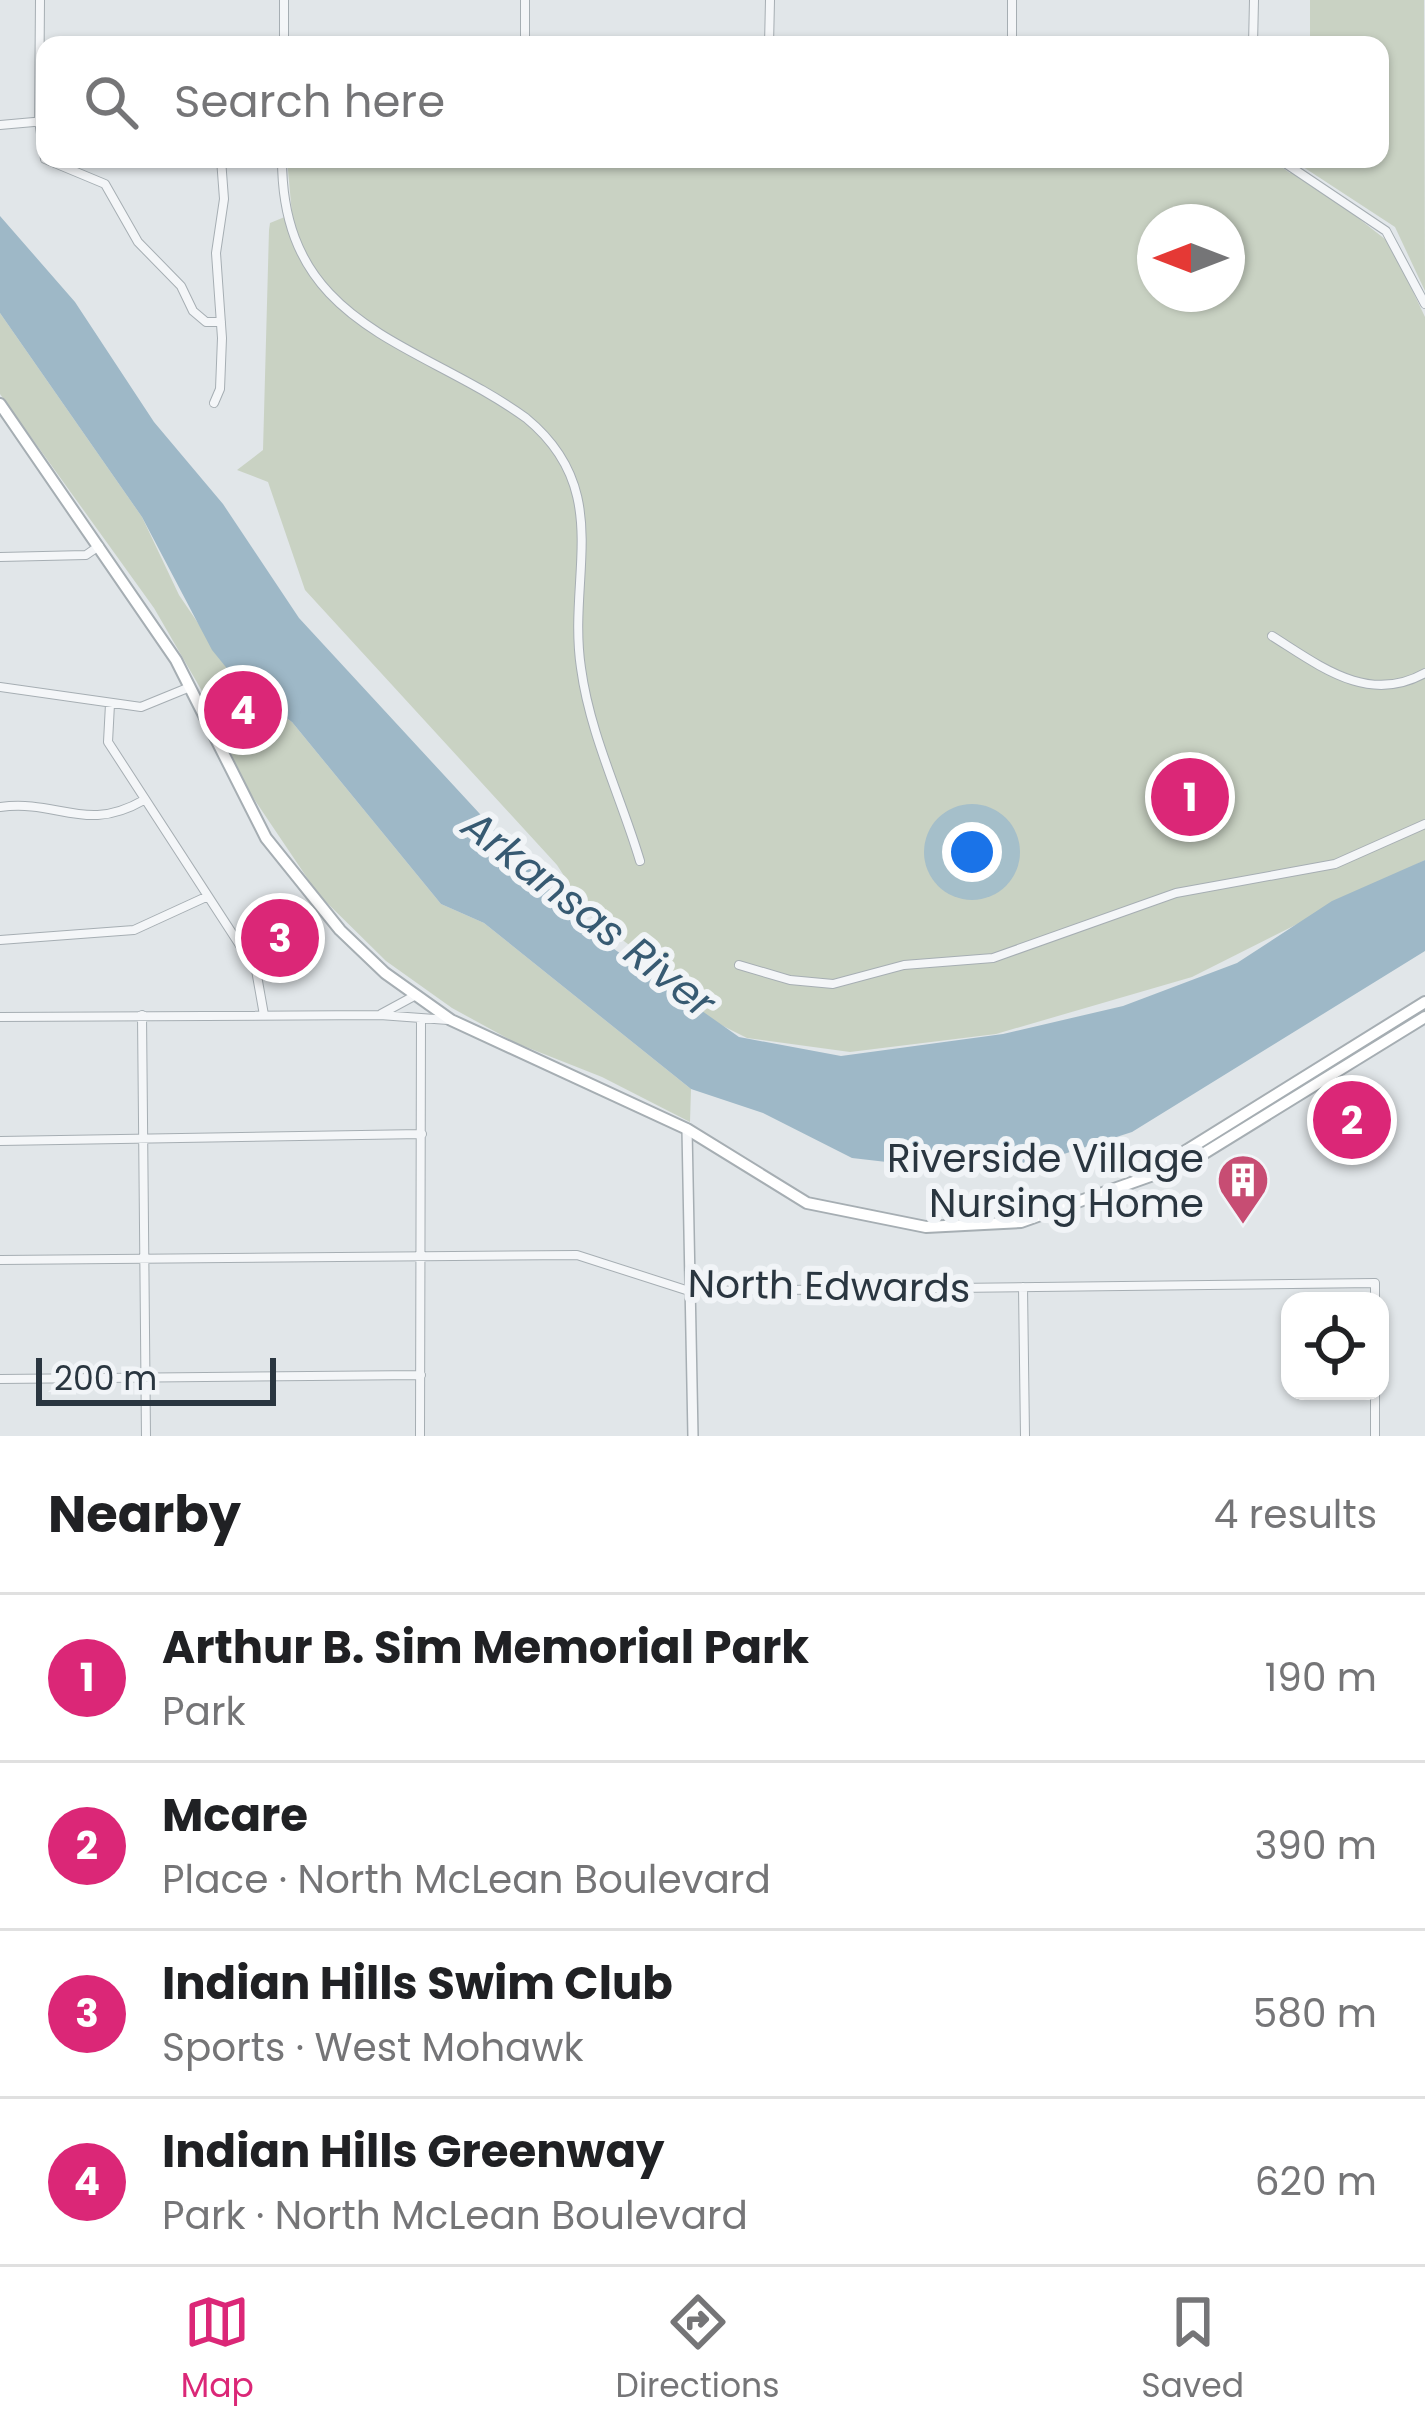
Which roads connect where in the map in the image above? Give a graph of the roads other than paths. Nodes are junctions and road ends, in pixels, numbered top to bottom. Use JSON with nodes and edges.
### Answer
{"nodes":[{"id":1,"x":40,"y":0,"type":"edge"},
{"id":2,"x":284,"y":0,"type":"edge"},
{"id":3,"x":525,"y":0,"type":"edge"},
{"id":4,"x":770,"y":0,"type":"edge"},
{"id":5,"x":1012,"y":0,"type":"edge"},
{"id":6,"x":1254,"y":0,"type":"edge"},
{"id":7,"x":41,"y":36,"type":"edge"},
{"id":8,"x":284,"y":36,"type":"edge"},
{"id":9,"x":525,"y":36,"type":"edge"},
{"id":10,"x":770,"y":36,"type":"edge"},
{"id":11,"x":1012,"y":36,"type":"edge"},
{"id":12,"x":1253,"y":36,"type":"edge"},
{"id":13,"x":36,"y":122,"type":"edge"},
{"id":14,"x":0,"y":125,"type":"edge"},
{"id":15,"x":67,"y":168,"type":"edge"},
{"id":16,"x":221,"y":168,"type":"edge"},
{"id":17,"x":282,"y":168,"type":"edge"},
{"id":18,"x":1292,"y":168,"type":"edge"},
{"id":19,"x":1425,"y":304,"type":"edge"},
{"id":20,"x":221,"y":322,"type":"junction"},
{"id":21,"x":214,"y":403,"type":"dead end"},
{"id":22,"x":0,"y":404,"type":"edge"},
{"id":23,"x":100,"y":546,"type":"junction"},
{"id":24,"x":0,"y":557,"type":"edge"},
{"id":25,"x":1272,"y":636,"type":"dead end"},
{"id":26,"x":1425,"y":673,"type":"edge"},
{"id":27,"x":191,"y":686,"type":"junction"},
{"id":28,"x":0,"y":687,"type":"edge"},
{"id":29,"x":110,"y":704,"type":"junction"},
{"id":30,"x":144,"y":800,"type":"junction"},
{"id":31,"x":0,"y":807,"type":"edge"},
{"id":32,"x":1425,"y":824,"type":"edge"},
{"id":33,"x":640,"y":861,"type":"dead end"},
{"id":34,"x":206,"y":897,"type":"junction"},
{"id":35,"x":0,"y":940,"type":"edge"},
{"id":36,"x":739,"y":964,"type":"dead end"},
{"id":37,"x":416,"y":995,"type":"junction"},
{"id":38,"x":1425,"y":1002,"type":"edge"},
{"id":39,"x":264,"y":1015,"type":"junction"},
{"id":40,"x":380,"y":1015,"type":"junction"},
{"id":41,"x":142,"y":1016,"type":"junction"},
{"id":42,"x":1425,"y":1016,"type":"edge"},
{"id":43,"x":0,"y":1017,"type":"edge"},
{"id":44,"x":421,"y":1018,"type":"junction"},
{"id":45,"x":452,"y":1020,"type":"junction"},
{"id":46,"x":687,"y":1129,"type":"junction"},
{"id":47,"x":422,"y":1134,"type":"junction"},
{"id":48,"x":144,"y":1138,"type":"junction"},
{"id":49,"x":0,"y":1141,"type":"edge"},
{"id":50,"x":1143,"y":1179,"type":"junction"},
{"id":51,"x":421,"y":1254,"type":"junction"},
{"id":52,"x":145,"y":1256,"type":"junction"},
{"id":53,"x":0,"y":1260,"type":"edge"},
{"id":54,"x":1022,"y":1287,"type":"junction"},
{"id":55,"x":689,"y":1291,"type":"junction"},
{"id":56,"x":1375,"y":1292,"type":"edge"},
{"id":57,"x":421,"y":1375,"type":"junction"},
{"id":58,"x":146,"y":1378,"type":"junction"},
{"id":59,"x":0,"y":1379,"type":"edge"},
{"id":60,"x":1375,"y":1400,"type":"edge"},
{"id":61,"x":146,"y":1436,"type":"edge"},
{"id":62,"x":420,"y":1436,"type":"edge"},
{"id":63,"x":693,"y":1436,"type":"edge"},
{"id":64,"x":1025,"y":1436,"type":"edge"},
{"id":65,"x":1375,"y":1436,"type":"edge"}],
"edges":[{"from":1,"to":7,"type":"street"},
{"from":2,"to":8,"type":"street"},
{"from":3,"to":9,"type":"street"},
{"from":4,"to":10,"type":"street"},
{"from":5,"to":11,"type":"street"},
{"from":6,"to":12,"type":"street"},
{"from":13,"to":14,"type":"street"},
{"from":15,"to":20,"type":"street"},
{"from":16,"to":20,"type":"street"},
{"from":17,"to":33,"type":"street"},
{"from":18,"to":19,"type":"street"},
{"from":20,"to":21,"type":"street"},
{"from":22,"to":23,"type":"main road"},
{"from":23,"to":24,"type":"street"},
{"from":23,"to":27,"type":"main road"},
{"from":25,"to":26,"type":"street"},
{"from":27,"to":29,"type":"street"},
{"from":27,"to":37,"type":"main road"},
{"from":28,"to":29,"type":"street"},
{"from":29,"to":30,"type":"street"},
{"from":30,"to":31,"type":"street"},
{"from":30,"to":34,"type":"street"},
{"from":32,"to":36,"type":"street"},
{"from":34,"to":35,"type":"street"},
{"from":34,"to":39,"type":"street"},
{"from":37,"to":40,"type":"street"},
{"from":37,"to":45,"type":"main road"},
{"from":38,"to":50,"type":"main road"},
{"from":39,"to":40,"type":"street"},
{"from":39,"to":41,"type":"street"},
{"from":40,"to":44,"type":"street"},
{"from":41,"to":43,"type":"street"},
{"from":41,"to":48,"type":"street"},
{"from":42,"to":50,"type":"main road"},
{"from":44,"to":45,"type":"street"},
{"from":44,"to":47,"type":"street"},
{"from":45,"to":46,"type":"main road"},
{"from":46,"to":50,"type":"main road"},
{"from":46,"to":55,"type":"street"},
{"from":47,"to":48,"type":"street"},
{"from":47,"to":51,"type":"street"},
{"from":48,"to":49,"type":"street"},
{"from":48,"to":52,"type":"street"},
{"from":51,"to":52,"type":"street","name":"North Edwards"},
{"from":51,"to":55,"type":"street","name":"North Edwards"},
{"from":51,"to":57,"type":"street"},
{"from":52,"to":53,"type":"street","name":"North Edwards"},
{"from":52,"to":58,"type":"street"},
{"from":54,"to":55,"type":"street","name":"North Edwards"},
{"from":54,"to":56,"type":"street","name":"North Edwards"},
{"from":54,"to":64,"type":"street"},
{"from":55,"to":63,"type":"street"},
{"from":57,"to":58,"type":"street"},
{"from":57,"to":62,"type":"street"},
{"from":58,"to":59,"type":"street"},
{"from":58,"to":61,"type":"street"},
{"from":60,"to":65,"type":"street"}]}
